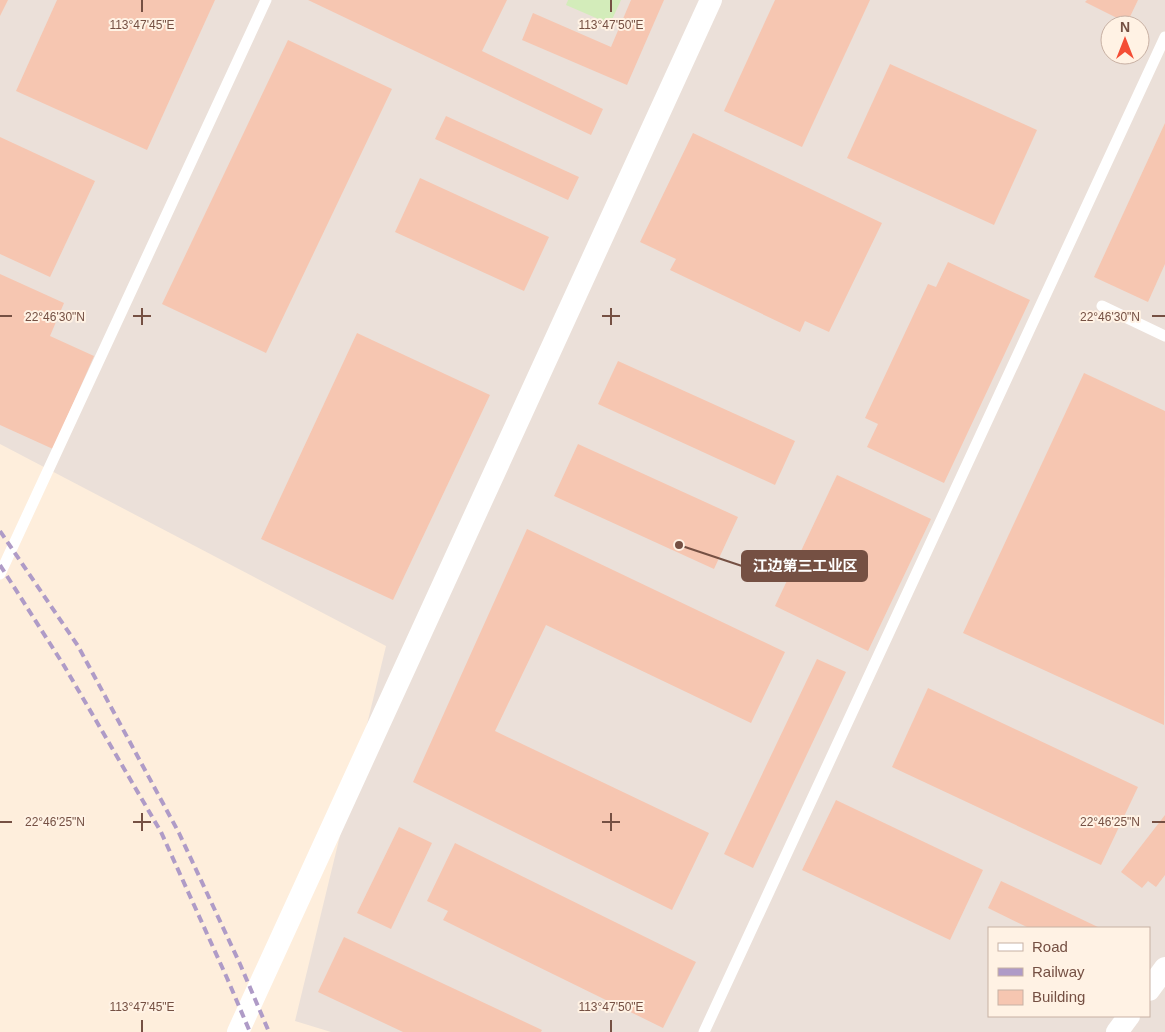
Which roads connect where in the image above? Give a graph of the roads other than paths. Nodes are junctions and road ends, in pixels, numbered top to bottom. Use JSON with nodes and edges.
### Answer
{"nodes":[{"id":1,"x":266,"y":0,"type":"edge"},
{"id":2,"x":711,"y":0,"type":"edge"},
{"id":3,"x":1165,"y":37,"type":"edge"},
{"id":4,"x":1161,"y":56,"type":"edge"},
{"id":5,"x":1102,"y":306,"type":"dead end"},
{"id":6,"x":1165,"y":336,"type":"edge"},
{"id":7,"x":0,"y":574,"type":"edge"},
{"id":8,"x":1165,"y":968,"type":"edge"},
{"id":9,"x":1150,"y":989,"type":"edge"},
{"id":10,"x":1128,"y":1017,"type":"edge"},
{"id":11,"x":238,"y":1032,"type":"edge"},
{"id":12,"x":704,"y":1032,"type":"edge"},
{"id":13,"x":1117,"y":1032,"type":"edge"}],
"edges":[{"from":1,"to":7,"type":"lane"},
{"from":2,"to":11,"type":"street"},
{"from":3,"to":4,"type":"lane"},
{"from":4,"to":12,"type":"lane"},
{"from":5,"to":6,"type":"lane"},
{"from":8,"to":9,"type":"street"},
{"from":10,"to":13,"type":"street"}]}
